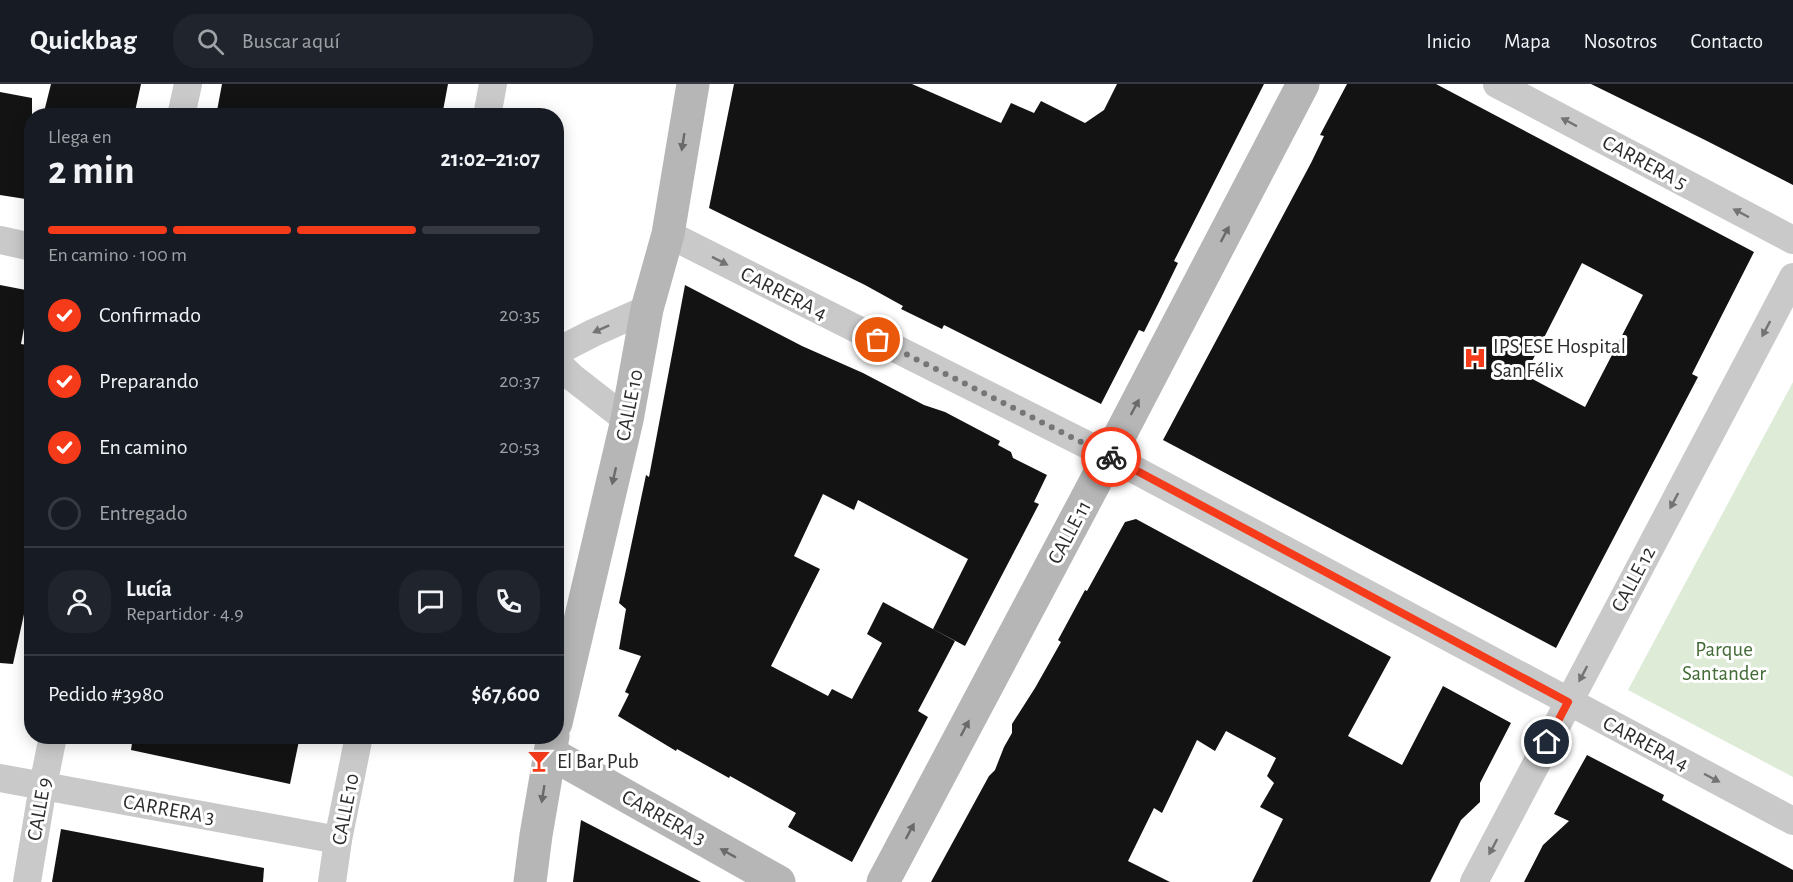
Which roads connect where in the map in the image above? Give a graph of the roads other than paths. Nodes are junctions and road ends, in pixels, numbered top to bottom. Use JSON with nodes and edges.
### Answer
{"nodes":[{"id":1,"x":188,"y":84,"type":"edge"},
{"id":2,"x":493,"y":84,"type":"edge"},
{"id":3,"x":693,"y":84,"type":"edge"},
{"id":4,"x":1303,"y":84,"type":"edge"},
{"id":5,"x":1497,"y":84,"type":"edge"},
{"id":6,"x":183,"y":108,"type":"edge"},
{"id":7,"x":488,"y":108,"type":"edge"},
{"id":8,"x":668,"y":234,"type":"junction"},
{"id":9,"x":0,"y":240,"type":"edge"},
{"id":10,"x":1793,"y":240,"type":"edge"},
{"id":11,"x":24,"y":245,"type":"edge"},
{"id":12,"x":1793,"y":278,"type":"edge"},
{"id":13,"x":647,"y":309,"type":"junction"},
{"id":14,"x":564,"y":348,"type":"edge"},
{"id":15,"x":564,"y":369,"type":"edge"},
{"id":16,"x":627,"y":420,"type":"junction"},
{"id":17,"x":1110,"y":456,"type":"junction"},
{"id":18,"x":564,"y":691,"type":"edge"},
{"id":19,"x":1568,"y":702,"type":"junction"},
{"id":20,"x":51,"y":744,"type":"edge"},
{"id":21,"x":357,"y":744,"type":"edge"},
{"id":22,"x":552,"y":744,"type":"edge"},
{"id":23,"x":562,"y":744,"type":"edge"},
{"id":24,"x":0,"y":778,"type":"edge"},
{"id":25,"x":43,"y":786,"type":"junction"},
{"id":26,"x":1793,"y":821,"type":"edge"},
{"id":27,"x":338,"y":840,"type":"junction"},
{"id":28,"x":27,"y":882,"type":"edge"},
{"id":29,"x":332,"y":882,"type":"edge"},
{"id":30,"x":530,"y":882,"type":"edge"},
{"id":31,"x":779,"y":882,"type":"edge"},
{"id":32,"x":883,"y":882,"type":"edge"},
{"id":33,"x":1474,"y":882,"type":"edge"}],
"edges":[{"from":1,"to":6,"type":"street"},
{"from":2,"to":7,"type":"street"},
{"from":3,"to":8,"type":"main road","name":"CALLE 10","one_way":true},
{"from":17,"to":4,"type":"main road","name":"CALLE 11","one_way":true},
{"from":10,"to":5,"type":"street","name":"CARRERA 5","one_way":true},
{"from":8,"to":13,"type":"main road","name":"CALLE 10"},
{"from":8,"to":17,"type":"street","name":"CARRERA 4","one_way":true},
{"from":9,"to":11,"type":"street"},
{"from":12,"to":19,"type":"street","name":"CALLE 12","one_way":true},
{"from":13,"to":14,"type":"street","one_way":true},
{"from":13,"to":16,"type":"main road","name":"CALLE 10"},
{"from":15,"to":16,"type":"street"},
{"from":16,"to":18,"type":"main road","name":"CALLE 10","one_way":true},
{"from":17,"to":19,"type":"street","name":"CARRERA 4"},
{"from":32,"to":17,"type":"main road","name":"CALLE 11","one_way":true},
{"from":19,"to":26,"type":"street","name":"CARRERA 4","one_way":true},
{"from":19,"to":33,"type":"street","name":"CALLE 12","one_way":true},
{"from":20,"to":25,"type":"street","name":"CALLE 9"},
{"from":21,"to":27,"type":"street","name":"CALLE 10"},
{"from":22,"to":30,"type":"main road","name":"CALLE 10","one_way":true},
{"from":31,"to":23,"type":"main road","name":"CARRERA 3","one_way":true},
{"from":24,"to":25,"type":"street","name":"CARRERA 3"},
{"from":25,"to":27,"type":"street","name":"CARRERA 3"},
{"from":25,"to":28,"type":"street","name":"CALLE 9"},
{"from":27,"to":29,"type":"street","name":"CALLE 10"}]}
